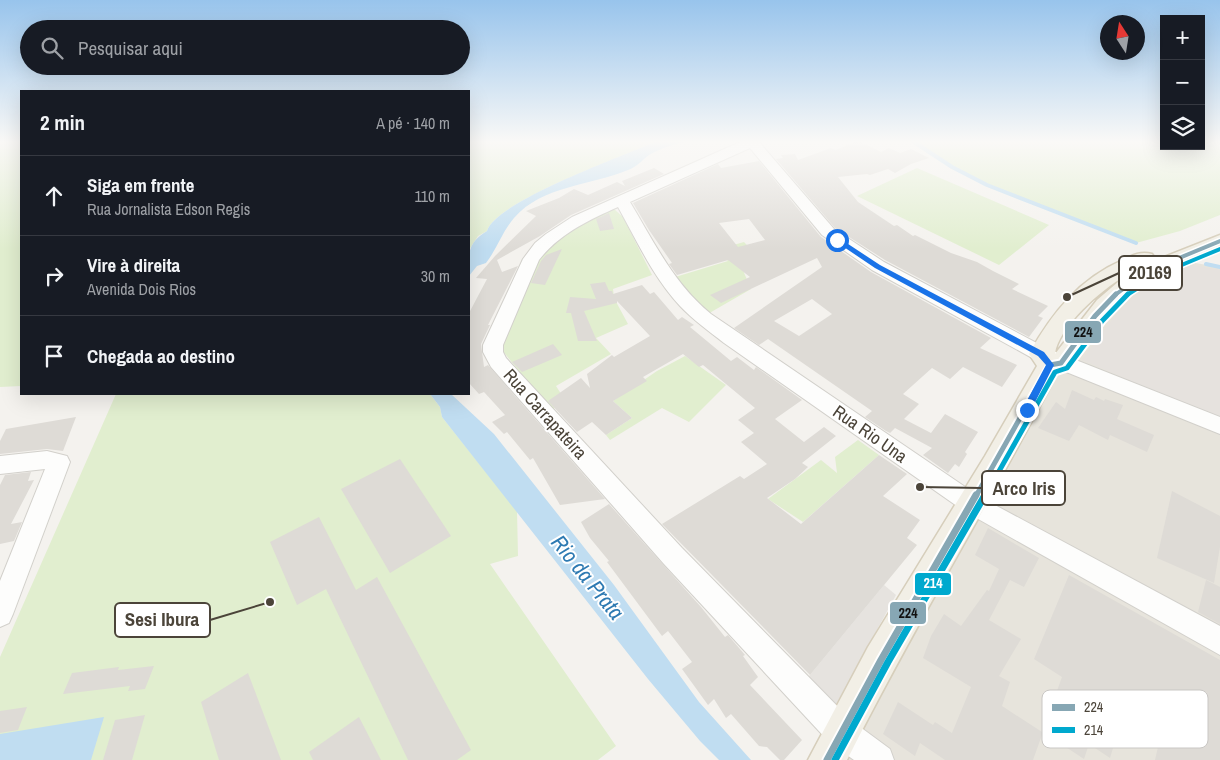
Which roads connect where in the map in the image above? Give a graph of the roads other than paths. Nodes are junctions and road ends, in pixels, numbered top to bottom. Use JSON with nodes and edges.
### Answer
{"nodes":[{"id":1,"x":673,"y":177,"type":"edge"},
{"id":2,"x":781,"y":177,"type":"edge"},
{"id":3,"x":622,"y":201,"type":"junction"},
{"id":4,"x":1220,"y":226,"type":"edge"},
{"id":5,"x":1220,"y":241,"type":"edge"},
{"id":6,"x":1051,"y":361,"type":"junction"},
{"id":7,"x":1220,"y":426,"type":"edge"},
{"id":8,"x":0,"y":465,"type":"edge"},
{"id":9,"x":972,"y":504,"type":"junction"},
{"id":10,"x":0,"y":614,"type":"edge"},
{"id":11,"x":1220,"y":641,"type":"edge"},
{"id":12,"x":841,"y":732,"type":"junction"},
{"id":13,"x":827,"y":760,"type":"edge"},
{"id":14,"x":879,"y":760,"type":"edge"}],
"edges":[{"from":1,"to":3,"type":"street","name":"Rua Carrapateira"},
{"from":2,"to":6,"type":"street"},
{"from":3,"to":9,"type":"street","name":"Rua Rio Una"},
{"from":3,"to":12,"type":"street","name":"Rua Carrapateira"},
{"from":4,"to":6,"type":"main road"},
{"from":5,"to":6,"type":"main road"},
{"from":6,"to":7,"type":"street"},
{"from":6,"to":9,"type":"main road"},
{"from":8,"to":10,"type":"street"},
{"from":9,"to":11,"type":"street","name":"Rua Rio Una"},
{"from":9,"to":12,"type":"main road"},
{"from":12,"to":13,"type":"main road"},
{"from":12,"to":14,"type":"street"}]}
